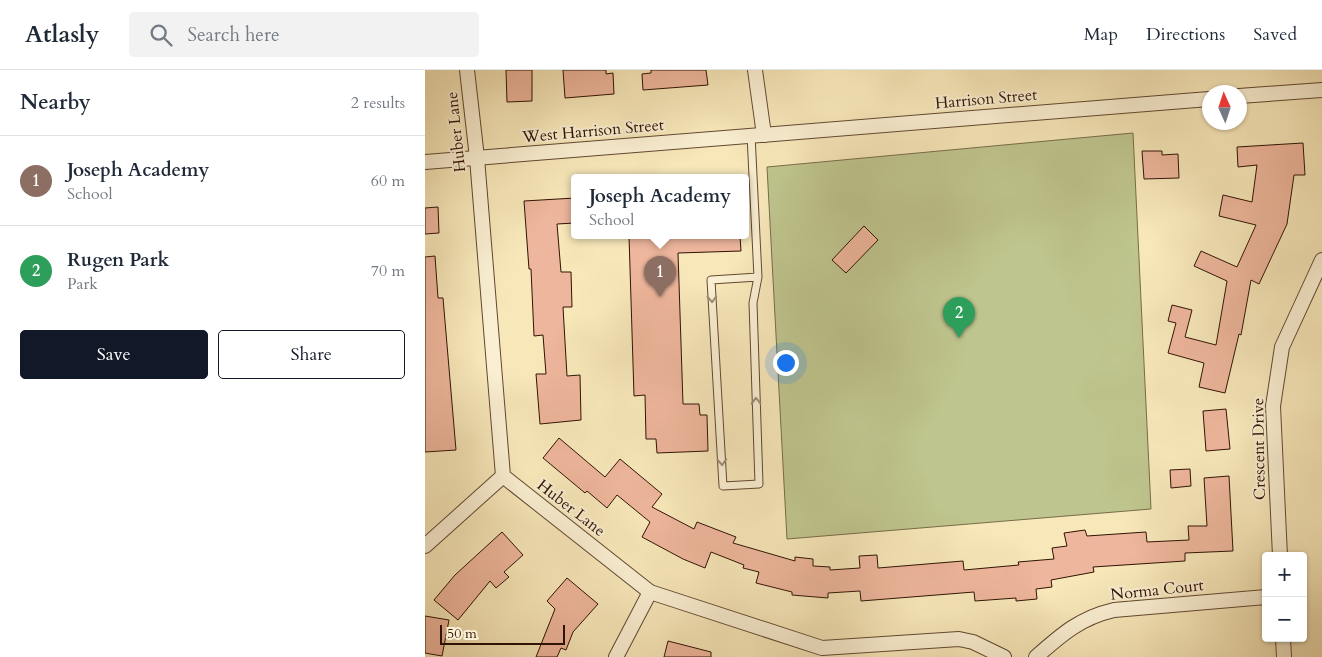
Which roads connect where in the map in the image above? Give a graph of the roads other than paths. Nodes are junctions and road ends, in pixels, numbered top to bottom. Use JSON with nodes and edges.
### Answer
{"nodes":[{"id":1,"x":467,"y":70,"type":"edge"},
{"id":2,"x":755,"y":70,"type":"edge"},
{"id":3,"x":1322,"y":90,"type":"edge"},
{"id":4,"x":1247,"y":95,"type":"edge"},
{"id":5,"x":1202,"y":100,"type":"edge"},
{"id":6,"x":758,"y":135,"type":"junction"},
{"id":7,"x":477,"y":158,"type":"junction"},
{"id":8,"x":425,"y":162,"type":"edge"},
{"id":9,"x":1322,"y":260,"type":"edge"},
{"id":10,"x":758,"y":277,"type":"junction"},
{"id":11,"x":503,"y":476,"type":"junction"},
{"id":12,"x":425,"y":546,"type":"edge"},
{"id":13,"x":1280,"y":552,"type":"edge"},
{"id":14,"x":651,"y":592,"type":"junction"},
{"id":15,"x":1262,"y":597,"type":"edge"},
{"id":16,"x":1283,"y":642,"type":"edge"},
{"id":17,"x":822,"y":652,"type":"edge"},
{"id":18,"x":617,"y":657,"type":"edge"},
{"id":19,"x":1004,"y":657,"type":"edge"},
{"id":20,"x":1036,"y":657,"type":"edge"},
{"id":21,"x":1284,"y":657,"type":"edge"}],
"edges":[{"from":1,"to":7,"type":"street","name":"Huber Lane"},
{"from":2,"to":6,"type":"street"},
{"from":3,"to":4,"type":"street"},
{"from":5,"to":6,"type":"street","name":"Harrison Street"},
{"from":6,"to":7,"type":"street","name":"West Harrison Street"},
{"from":6,"to":10,"type":"lane"},
{"from":7,"to":8,"type":"street","name":"West Harrison Street"},
{"from":7,"to":11,"type":"street","name":"Huber Lane"},
{"from":9,"to":13,"type":"street","name":"Crescent Drive"},
{"from":10,"to":10,"type":"lane","one_way":true},
{"from":11,"to":12,"type":"street"},
{"from":11,"to":14,"type":"street","name":"Huber Lane"},
{"from":14,"to":17,"type":"street","name":"Huber Lane"},
{"from":14,"to":18,"type":"street"},
{"from":15,"to":20,"type":"street","name":"Norma Court"},
{"from":16,"to":21,"type":"street"},
{"from":17,"to":19,"type":"street","name":"Huber Lane"}]}
